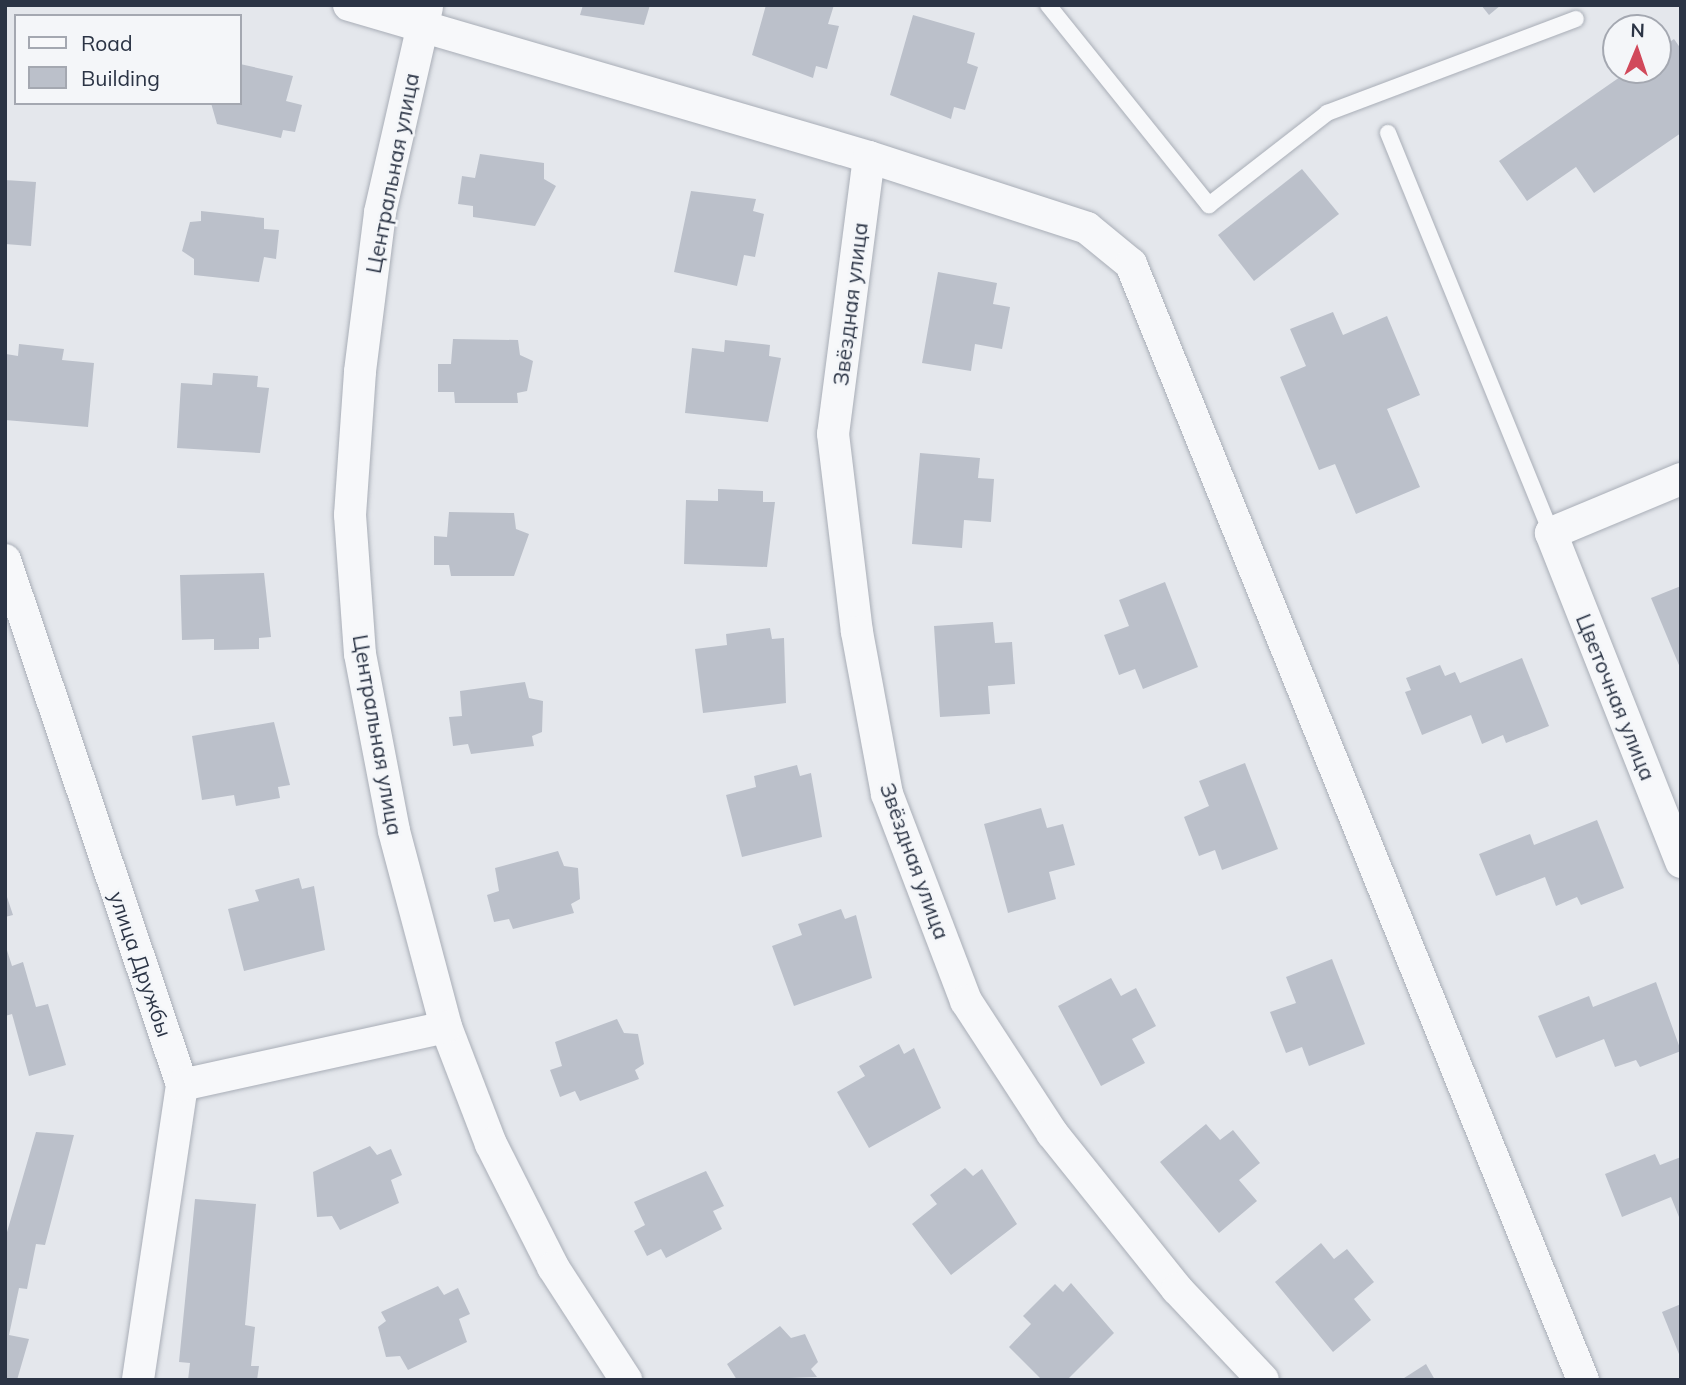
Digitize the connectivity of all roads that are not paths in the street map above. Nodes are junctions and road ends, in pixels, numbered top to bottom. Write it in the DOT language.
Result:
graph roads {
  1 [pos="349,5"];
  2 [pos="1048,5"];
  3 [pos="424,15"];
  4 [pos="1576,19"];
  5 [pos="1388,133"];
  6 [pos="869,157"];
  7 [pos="1681,479"];
  8 [pos="1551,533"];
  9 [pos="5,560"];
  10 [pos="1681,862"];
  11 [pos="446,1027"];
  12 [pos="182,1085"];
  13 [pos="138,1380"];
  14 [pos="625,1380"];
  15 [pos="1263,1380"];
  16 [pos="1583,1380"];
  1 -- 3 [label="street"];
  2 -- 4 [label="lane"];
  3 -- 6 [label="street"];
  3 -- 11 [label="street, Центральная улица"];
  5 -- 8 [label="lane"];
  6 -- 15 [label="street, Звёздная улица"];
  6 -- 16 [label="street"];
  7 -- 8 [label="street"];
  8 -- 10 [label="street, Цветочная улица"];
  9 -- 12 [label="street, улица Дружбы"];
  11 -- 12 [label="street"];
  11 -- 14 [label="street, Центральная улица"];
  12 -- 13 [label="street, улица Дружбы"];
}
